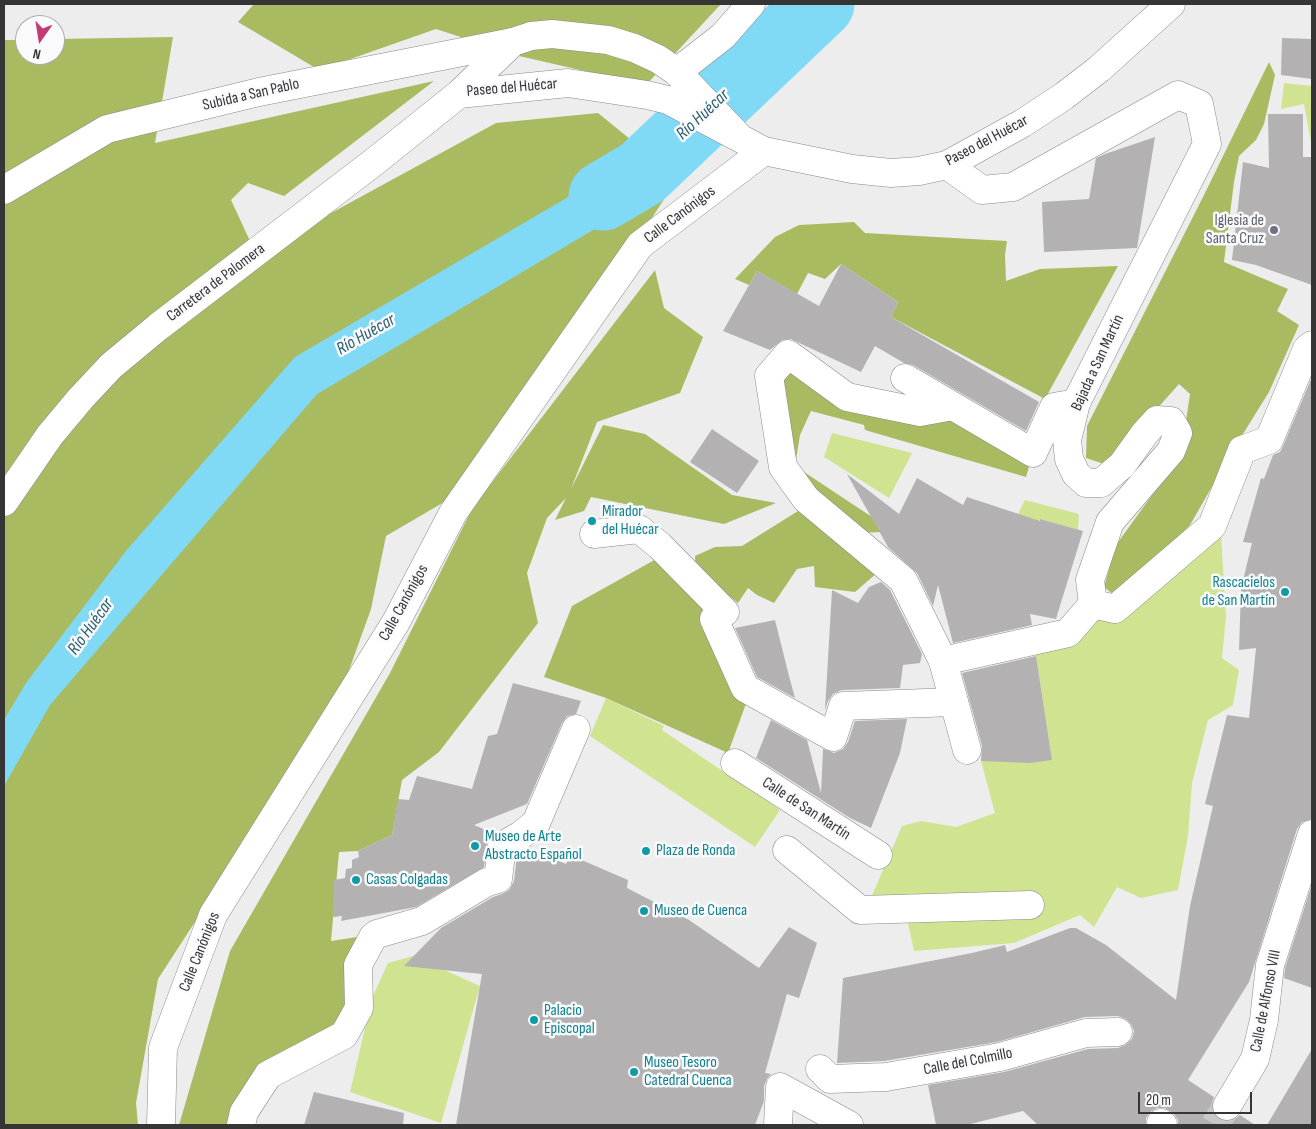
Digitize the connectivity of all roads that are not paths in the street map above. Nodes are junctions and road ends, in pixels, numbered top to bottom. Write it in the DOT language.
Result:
graph roads {
  1 [pos="751,4"];
  2 [pos="1171,4"];
  3 [pos="513,42"];
  4 [pos="680,75"];
  5 [pos="459,94"];
  6 [pos="739,137"];
  7 [pos="764,151"];
  8 [pos="947,165"];
  9 [pos="4,190"];
  10 [pos="1312,345"];
  11 [pos="904,378"];
  12 [pos="1076,403"];
  13 [pos="953,406"];
  14 [pos="4,502"];
  15 [pos="594,534"];
  16 [pos="1093,604"];
  17 [pos="943,661"];
  18 [pos="954,702"];
  19 [pos="576,729"];
  20 [pos="967,750"];
  21 [pos="735,763"];
  22 [pos="1312,834"];
  23 [pos="787,850"];
  24 [pos="878,855"];
  25 [pos="1030,905"];
  26 [pos="1118,1032"];
  27 [pos="820,1069"];
  28 [pos="1227,1106"];
  29 [pos="162,1125"];
  30 [pos="241,1125"];
  31 [pos="778,1125"];
  32 [pos="849,1125"];
  1 -- 4 [label="street"];
  2 -- 8 [label="street, Paseo del Huécar"];
  3 -- 4 [label="street, Paseo del Huécar"];
  3 -- 5 [label="street, Paseo del Huécar"];
  3 -- 9 [label="street, Subida a San Pablo"];
  4 -- 6 [label="street, Paseo del Huécar"];
  5 -- 6 [label="street, Paseo del Huécar"];
  5 -- 14 [label="street, Carretera de Palomera"];
  6 -- 7 [label="street, Paseo del Huécar"];
  7 -- 8 [label="street, Paseo del Huécar"];
  7 -- 29 [label="street, Calle Canónigos"];
  8 -- 12 [label="street, Bajada a San Martín"];
  10 -- 16 [label="street"];
  11 -- 13 [label="street"];
  12 -- 13 [label="street"];
  12 -- 16 [label="street, Bajada a San Martín"];
  13 -- 17 [label="street"];
  15 -- 18 [label="street"];
  16 -- 17 [label="street"];
  17 -- 18 [label="street"];
  18 -- 20 [label="street"];
  19 -- 30 [label="street"];
  21 -- 24 [label="street, Calle de San Martín"];
  22 -- 28 [label="street, Calle de Alfonso VIII"];
  23 -- 25 [label="street"];
  26 -- 27 [label="street, Calle del Colmillo"];
  31 -- 32 [label="street"];
}
